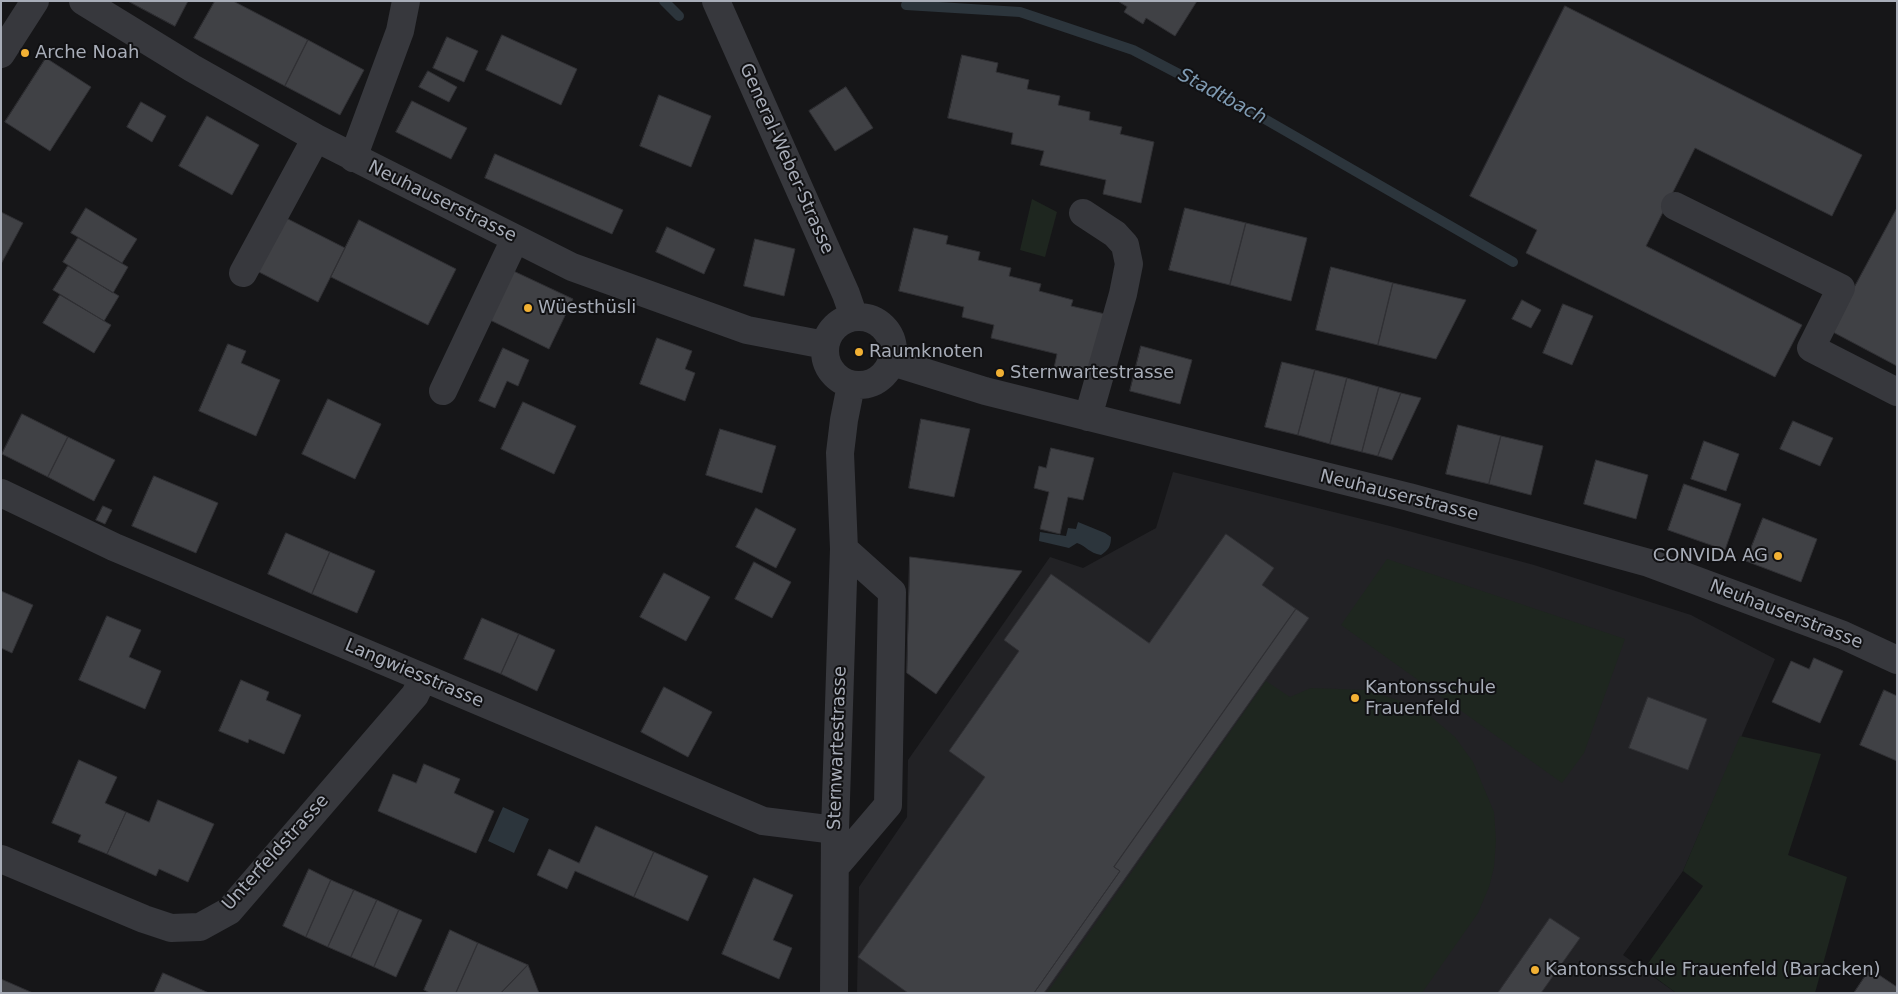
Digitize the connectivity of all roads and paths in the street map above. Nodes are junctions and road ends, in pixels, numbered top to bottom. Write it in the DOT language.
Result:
graph roads {
  1 [pos="35,1"];
  2 [pos="83,1"];
  3 [pos="406,1"];
  4 [pos="716,1"];
  5 [pos="1,54"];
  6 [pos="316,138"];
  7 [pos="353,158"];
  8 [pos="1675,206"];
  9 [pos="1083,213"];
  10 [pos="514,239"];
  11 [pos="243,273"];
  12 [pos="854,317"];
  13 [pos="825,345"];
  14 [pos="892,362"];
  15 [pos="851,385"];
  16 [pos="443,391"];
  17 [pos="1897,392"];
  18 [pos="1088,417"];
  19 [pos="1,493"];
  20 [pos="844,550"];
  21 [pos="1897,660"];
  22 [pos="423,678"];
  23 [pos="836,830"];
  24 [pos="1,859"];
  25 [pos="836,866"];
  26 [pos="834,993"];
  1 -- 5 [label="street"];
  2 -- 6 [label="street, Neuhauserstrasse"];
  3 -- 7 [label="street"];
  4 -- 12 [label="street, General-Weber-Strasse"];
  6 -- 7 [label="street, Neuhauserstrasse"];
  6 -- 11 [label="street"];
  7 -- 10 [label="street, Neuhauserstrasse"];
  8 -- 17 [label="street"];
  9 -- 18 [label="street"];
  10 -- 13 [label="street, Neuhauserstrasse"];
  10 -- 16 [label="street"];
  12 -- 13 [label="street"];
  12 -- 14 [label="street"];
  13 -- 15 [label="street"];
  14 -- 15 [label="street"];
  14 -- 18 [label="street, Neuhauserstrasse"];
  15 -- 20 [label="street, Sternwartestrasse"];
  18 -- 21 [label="street, Neuhauserstrasse"];
  19 -- 22 [label="street, Langwiesstrasse"];
  20 -- 23 [label="street, Sternwartestrasse"];
  20 -- 25 [label="street"];
  22 -- 23 [label="street, Langwiesstrasse"];
  22 -- 24 [label="street, Unterfeldstrasse"];
  23 -- 25 [label="street, Sternwartestrasse"];
  25 -- 26 [label="street, Sternwartestrasse"];
}
